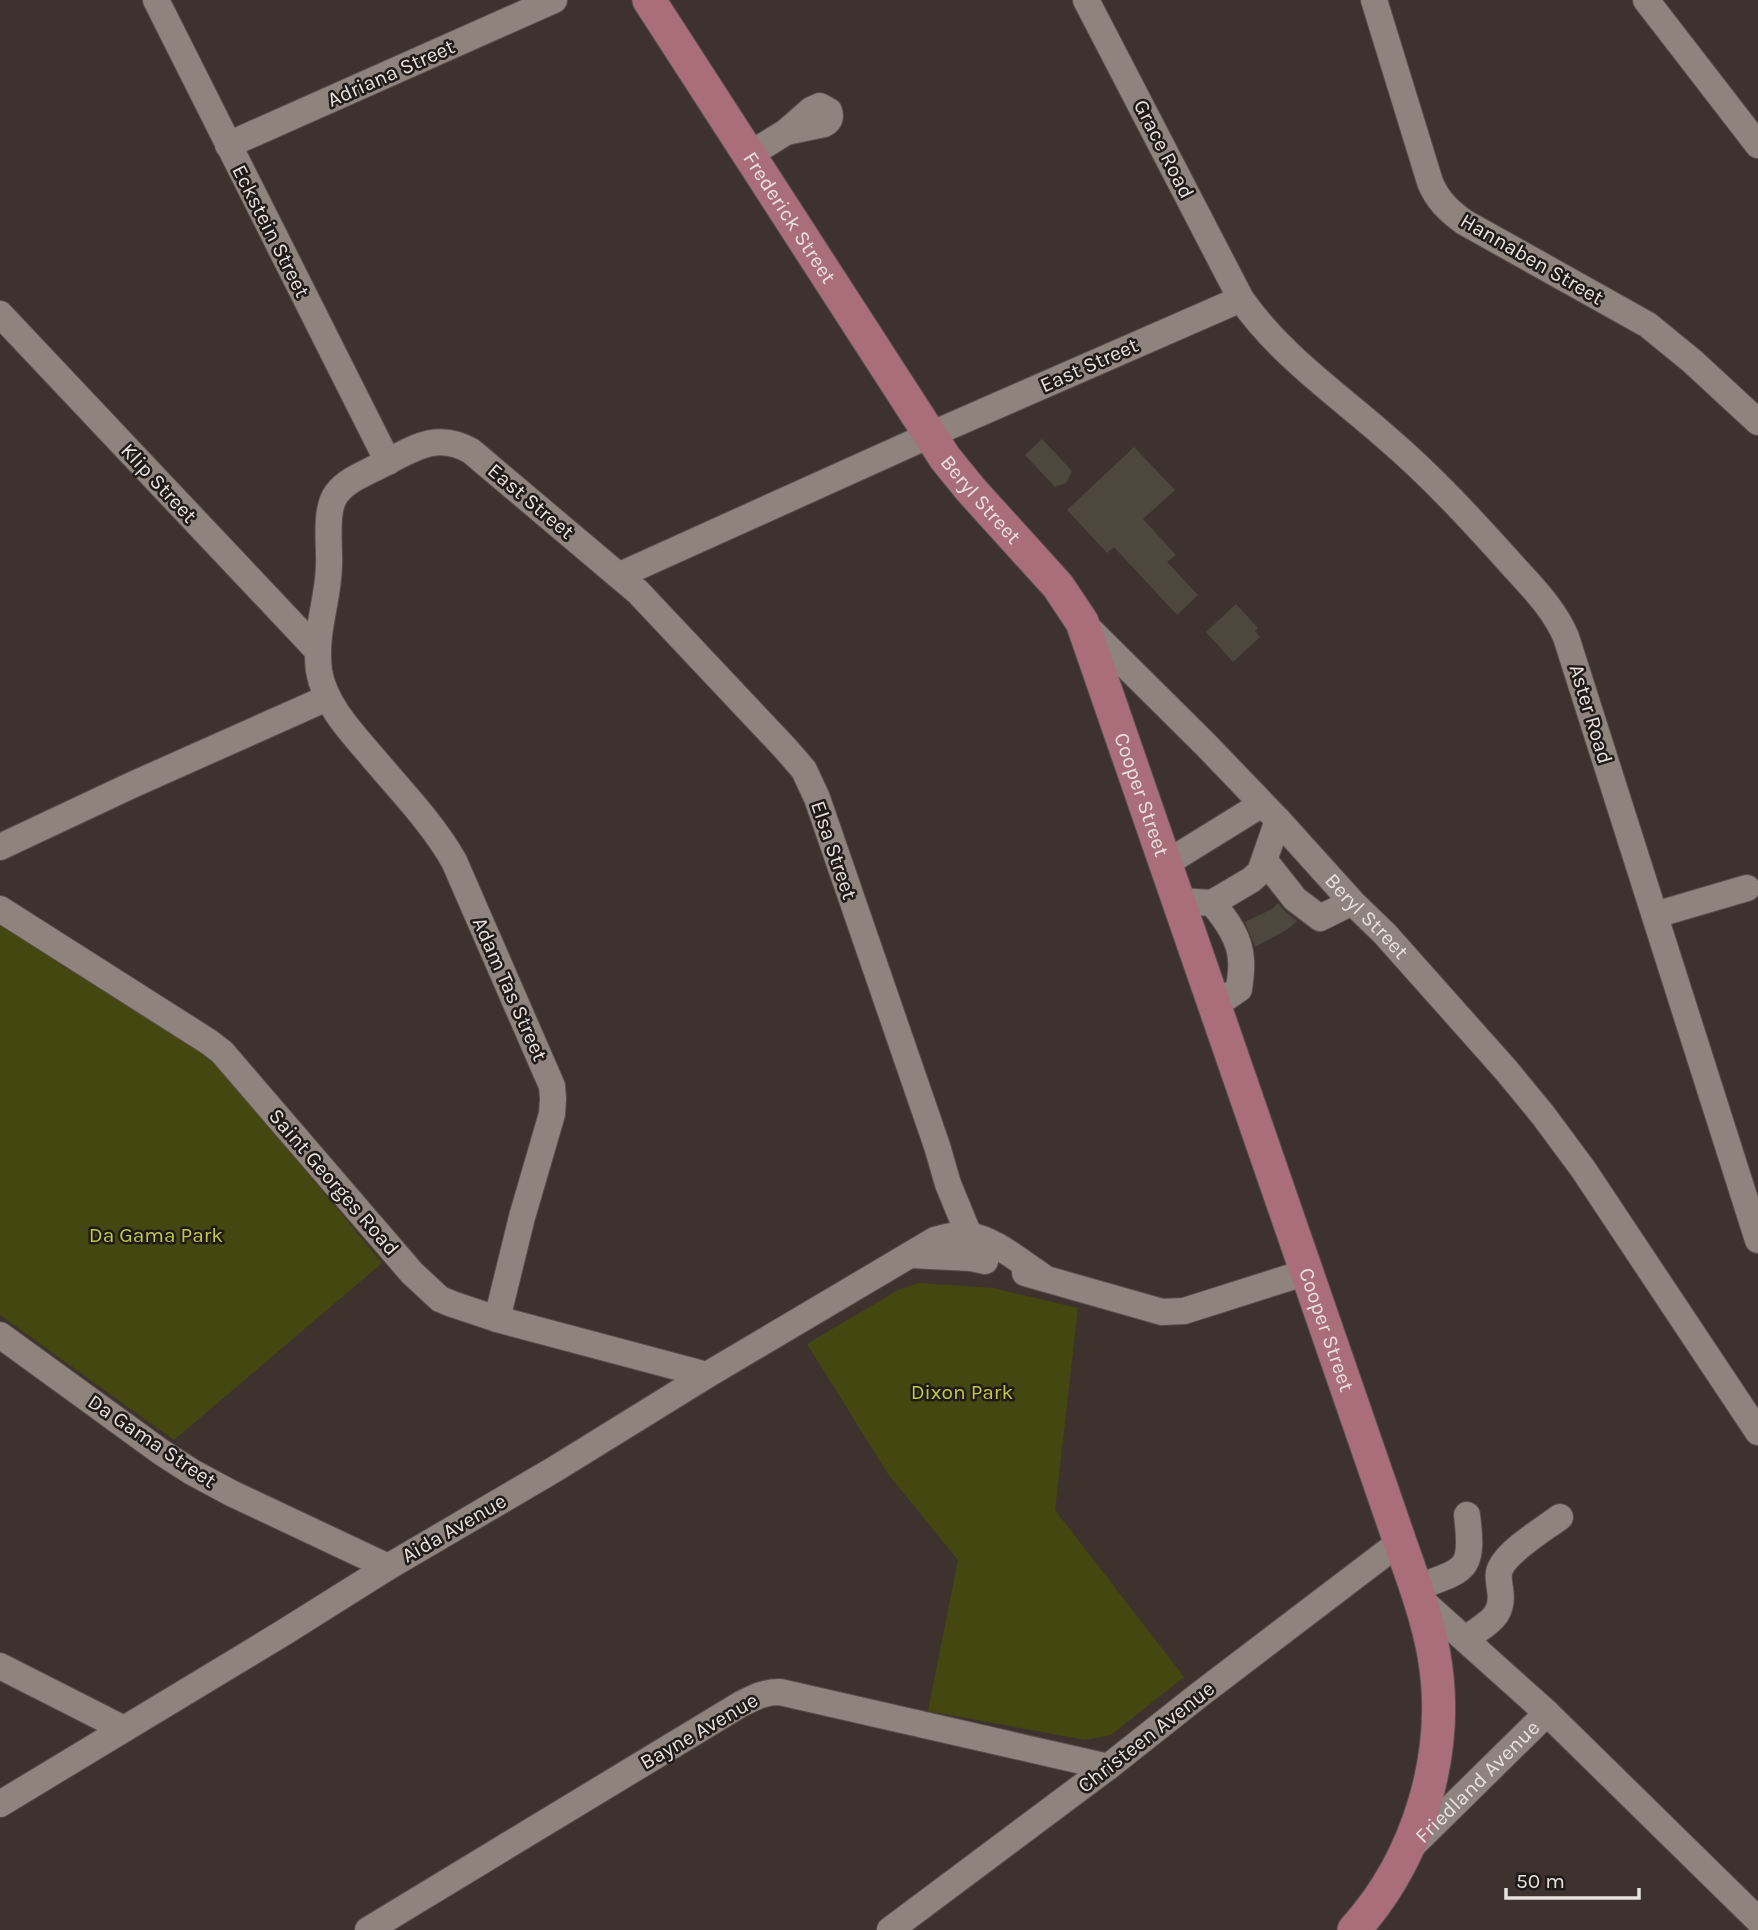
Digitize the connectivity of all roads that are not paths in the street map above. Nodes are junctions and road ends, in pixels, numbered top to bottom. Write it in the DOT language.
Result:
graph roads {
  1 [pos="156,0"];
  2 [pos="554,0"];
  3 [pos="649,0"];
  4 [pos="1086,0"];
  5 [pos="1374,0"];
  6 [pos="1646,0"];
  7 [pos="786,132"];
  8 [pos="228,145"];
  9 [pos="1758,145"];
  10 [pos="750,155"];
  11 [pos="1241,299"];
  12 [pos="0,314"];
  13 [pos="1758,422"];
  14 [pos="930,435"];
  15 [pos="388,462"];
  16 [pos="620,575"];
  17 [pos="1082,622"];
  18 [pos="318,652"];
  19 [pos="327,698"];
  20 [pos="1270,812"];
  21 [pos="0,847"];
  22 [pos="1265,861"];
  23 [pos="1165,863"];
  24 [pos="1747,888"];
  25 [pos="1177,901"];
  26 [pos="1352,902"];
  27 [pos="1212,903"];
  28 [pos="0,909"];
  29 [pos="1654,915"];
  30 [pos="1214,1006"];
  31 [pos="1758,1240"];
  32 [pos="960,1247"];
  33 [pos="1307,1272"];
  34 [pos="497,1319"];
  35 [pos="0,1335"];
  36 [pos="707,1375"];
  37 [pos="1758,1432"];
  38 [pos="1467,1515"];
  39 [pos="1560,1517"];
  40 [pos="1400,1542"];
  41 [pos="388,1567"];
  42 [pos="1418,1594"];
  43 [pos="1466,1639"];
  44 [pos="0,1666"];
  45 [pos="1547,1713"];
  46 [pos="124,1729"];
  47 [pos="1108,1767"];
  48 [pos="0,1804"];
  49 [pos="1407,1851"];
  50 [pos="1758,1920"];
  51 [pos="368,1930"];
  52 [pos="890,1930"];
  53 [pos="1354,1930"];
  1 -- 8 [label="street, Eckstein Street"];
  2 -- 8 [label="street, Adriana Street"];
  3 -- 10 [label="main road, Frederick Street"];
  4 -- 11 [label="street, Grace Road"];
  5 -- 13 [label="street, Hannaben Street"];
  6 -- 9 [label="street"];
  7 -- 10 [label="street"];
  8 -- 15 [label="street, Eckstein Street"];
  10 -- 14 [label="main road, Frederick Street"];
  11 -- 14 [label="street, East Street"];
  11 -- 29 [label="street, Aster Road"];
  12 -- 18 [label="street, Klip Street"];
  14 -- 16 [label="street, East Street"];
  14 -- 17 [label="main road, Beryl Street"];
  15 -- 16 [label="street, East Street"];
  15 -- 18 [label="street, East Street"];
  16 -- 32 [label="street, Elsa Street"];
  17 -- 20 [label="street, Beryl Street"];
  17 -- 23 [label="main road, Cooper Street"];
  18 -- 19 [label="street, East Street"];
  19 -- 21 [label="street"];
  19 -- 34 [label="street, Adam Tas Street"];
  20 -- 22 [label="street"];
  20 -- 23 [label="street"];
  20 -- 26 [label="street, Beryl Street"];
  22 -- 26 [label="street"];
  22 -- 27 [label="street"];
  23 -- 25 [label="main road, Cooper Street"];
  24 -- 29 [label="street"];
  25 -- 27 [label="street"];
  25 -- 30 [label="main road, Cooper Street"];
  26 -- 37 [label="street, Beryl Street"];
  27 -- 30 [label="street"];
  28 -- 34 [label="street, Saint Georges Road"];
  29 -- 31 [label="street, Aster Road"];
  30 -- 33 [label="main road, Cooper Street"];
  32 -- 33 [label="street, Aida Avenue"];
  32 -- 36 [label="street, Aida Avenue"];
  33 -- 40 [label="main road, Cooper Street"];
  34 -- 36 [label="street, Saint Georges Road"];
  35 -- 41 [label="street, Da Gama Street"];
  36 -- 41 [label="street, Aida Avenue"];
  38 -- 42 [label="street"];
  39 -- 43 [label="street"];
  40 -- 42 [label="main road, Cooper Street"];
  40 -- 47 [label="street, Christeen Avenue"];
  41 -- 46 [label="street, Aida Avenue"];
  42 -- 43 [label="street, Cooper Street"];
  42 -- 49 [label="main road, Friedland Avenue"];
  43 -- 45 [label="street, Cooper Street"];
  44 -- 46 [label="street"];
  45 -- 49 [label="street, Friedland Avenue"];
  45 -- 50 [label="street, Cooper Street"];
  46 -- 48 [label="street, Aida Avenue"];
  47 -- 51 [label="street, Bayne Avenue"];
  47 -- 52 [label="street, Christeen Avenue"];
  49 -- 53 [label="main road, Friedland Avenue"];
}
